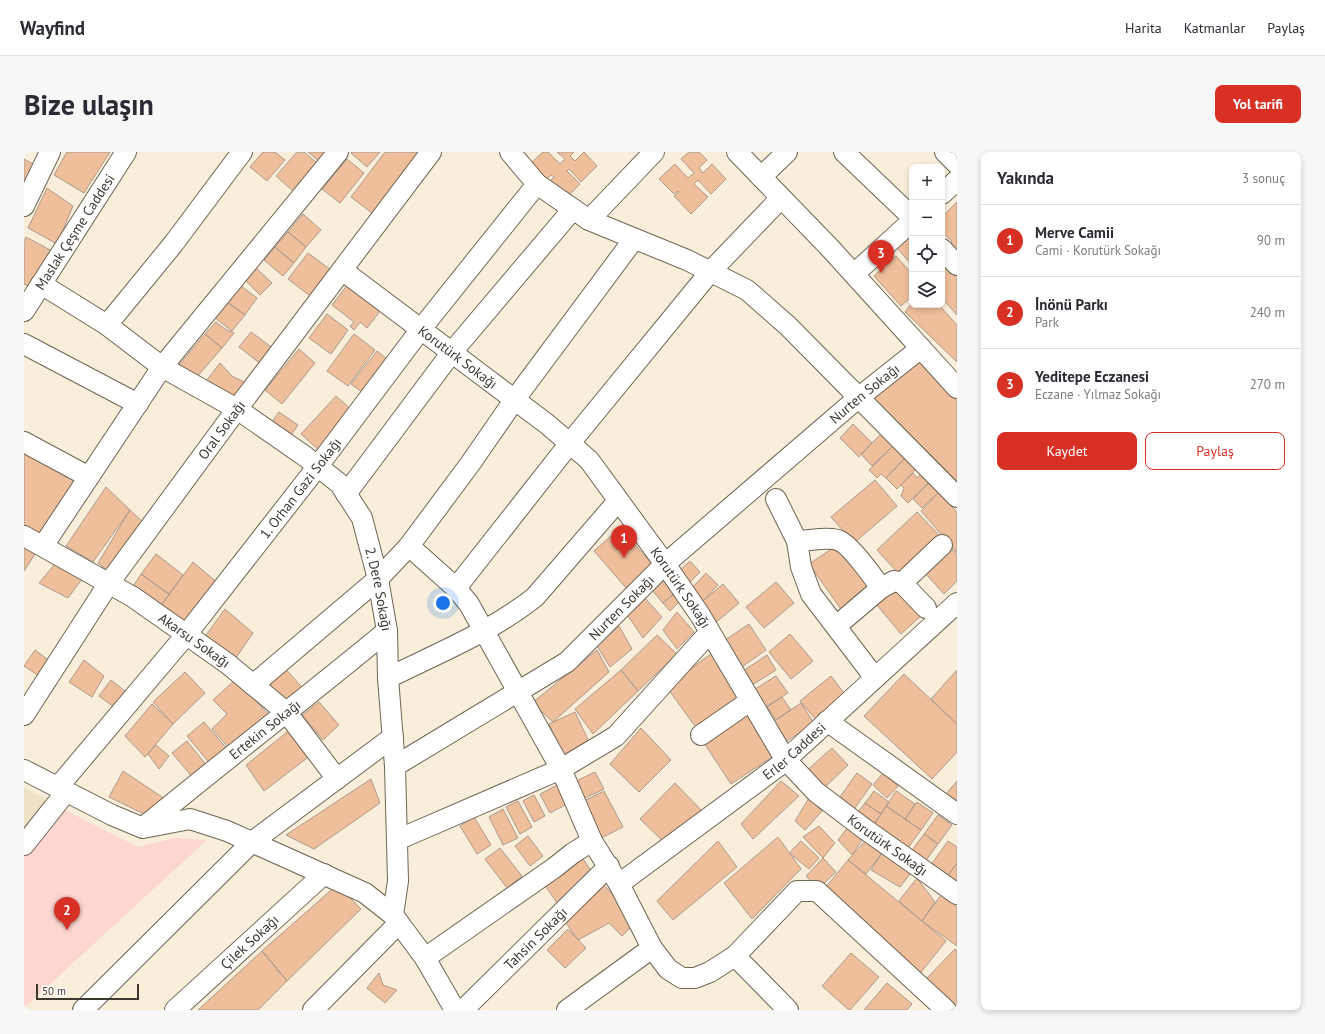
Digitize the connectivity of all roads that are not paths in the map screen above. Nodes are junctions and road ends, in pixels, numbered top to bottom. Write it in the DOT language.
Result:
graph roads {
  1 [pos="50,152"];
  2 [pos="126,152"];
  3 [pos="242,152"];
  4 [pos="338,152"];
  5 [pos="431,152"];
  6 [pos="510,152"];
  7 [pos="654,152"];
  8 [pos="737,152"];
  9 [pos="787,152"];
  10 [pos="844,152"];
  11 [pos="945,152"];
  12 [pos="957,164"];
  13 [pos="761,177"];
  14 [pos="957,180"];
  15 [pos="536,184"];
  16 [pos="945,191"];
  17 [pos="781,198"];
  18 [pos="24,206"];
  19 [pos="581,214"];
  20 [pos="909,214"];
  21 [pos="909,224"];
  22 [pos="634,239"];
  23 [pos="945,252"];
  24 [pos="957,265"];
  25 [pos="342,270"];
  26 [pos="710,272"];
  27 [pos="854,274"];
  28 [pos="41,284"];
  29 [pos="24,311"];
  30 [pos="106,325"];
  31 [pos="421,329"];
  32 [pos="24,344"];
  33 [pos="921,348"];
  34 [pos="452,352"];
  35 [pos="162,367"];
  36 [pos="957,388"];
  37 [pos="858,398"];
  38 [pos="515,399"];
  39 [pos="138,404"];
  40 [pos="237,409"];
  41 [pos="24,442"];
  42 [pos="570,443"];
  43 [pos="318,466"];
  44 [pos="89,477"];
  45 [pos="346,494"];
  46 [pos="957,498"];
  47 [pos="776,499"];
  48 [pos="618,501"];
  49 [pos="24,536"];
  50 [pos="797,541"];
  51 [pos="942,545"];
  52 [pos="43,546"];
  53 [pos="409,546"];
  54 [pos="665,564"];
  55 [pos="378,579"];
  56 [pos="109,583"];
  57 [pos="902,583"];
  58 [pos="456,588"];
  59 [pos="881,588"];
  60 [pos="957,603"];
  61 [pos="926,608"];
  62 [pos="842,622"];
  63 [pos="387,631"];
  64 [pos="484,631"];
  65 [pos="709,633"];
  66 [pos="186,635"];
  67 [pos="388,678"];
  68 [pos="874,678"];
  69 [pos="253,685"];
  70 [pos="518,692"];
  71 [pos="750,700"];
  72 [pos="287,713"];
  73 [pos="24,715"];
  74 [pos="827,721"];
  75 [pos="701,735"];
  76 [pos="393,737"];
  77 [pos="784,759"];
  78 [pos="396,766"];
  79 [pos="561,769"];
  80 [pos="24,770"];
  81 [pos="337,779"];
  82 [pos="62,789"];
  83 [pos="957,814"];
  84 [pos="143,828"];
  85 [pos="398,840"];
  86 [pos="592,841"];
  87 [pos="252,842"];
  88 [pos="24,845"];
  89 [pos="609,866"];
  90 [pos="324,874"];
  91 [pos="619,884"];
  92 [pos="957,894"];
  93 [pos="396,919"];
  94 [pos="652,948"];
  95 [pos="735,956"];
  96 [pos="425,958"];
  97 [pos="83,1010"];
  98 [pos="175,1010"];
  99 [pos="313,1010"];
  100 [pos="455,1010"];
  101 [pos="463,1010"];
  102 [pos="567,1010"];
  103 [pos="788,1010"];
  104 [pos="946,1010"];
  1 -- 18 [label="street"];
  2 -- 28 [label="street, Maslak Çeşme Caddesi"];
  3 -- 30 [label="street"];
  4 -- 35 [label="street"];
  5 -- 25 [label="street, Oral Sokağı"];
  6 -- 15 [label="street"];
  7 -- 19 [label="street"];
  8 -- 13 [label="street"];
  9 -- 13 [label="street"];
  10 -- 20 [label="street"];
  11 -- 12 [label="street"];
  13 -- 17 [label="street"];
  14 -- 16 [label="street"];
  15 -- 19 [label="street"];
  15 -- 31 [label="street, 1. Orhan Gazi Sokağı"];
  17 -- 26 [label="street"];
  17 -- 27 [label="street"];
  19 -- 22 [label="street"];
  19 -- 34 [label="street"];
  21 -- 27 [label="street"];
  22 -- 26 [label="street"];
  22 -- 38 [label="street"];
  23 -- 24 [label="street"];
  25 -- 31 [label="street, Korutürk Sokağı"];
  25 -- 40 [label="street, Oral Sokağı"];
  26 -- 37 [label="street"];
  26 -- 42 [label="street"];
  27 -- 33 [label="street"];
  28 -- 29 [label="street, Maslak Çeşme Caddesi"];
  28 -- 30 [label="street, 2. Dere Sokağı"];
  30 -- 35 [label="street, 2. Dere Sokağı"];
  31 -- 34 [label="street, Korutürk Sokağı"];
  31 -- 43 [label="street, 1. Orhan Gazi Sokağı"];
  32 -- 39 [label="street"];
  33 -- 36 [label="street"];
  33 -- 37 [label="street, Nurten Sokağı"];
  34 -- 38 [label="street, Korutürk Sokağı"];
  34 -- 45 [label="street"];
  35 -- 39 [label="street"];
  35 -- 40 [label="street, 2. Dere Sokağı"];
  37 -- 46 [label="street"];
  37 -- 54 [label="street, Nurten Sokağı"];
  38 -- 42 [label="street, Korutürk Sokağı"];
  38 -- 53 [label="street"];
  39 -- 44 [label="street"];
  40 -- 43 [label="street, 2. Dere Sokağı"];
  40 -- 56 [label="street, Oral Sokağı"];
  41 -- 44 [label="street"];
  42 -- 48 [label="street, Korutürk Sokağı"];
  42 -- 58 [label="street"];
  43 -- 45 [label="street, 2. Dere Sokağı"];
  43 -- 66 [label="street, 1. Orhan Gazi Sokağı"];
  44 -- 52 [label="street"];
  45 -- 55 [label="street, 2. Dere Sokağı"];
  47 -- 50 [label="street"];
  48 -- 54 [label="street, Korutürk Sokağı"];
  48 -- 64 [label="street"];
  49 -- 52 [label="street, Akarsu Sokağı"];
  50 -- 59 [label="street"];
  50 -- 68 [label="street"];
  51 -- 57 [label="street"];
  52 -- 56 [label="street, Akarsu Sokağı"];
  53 -- 55 [label="street"];
  53 -- 58 [label="street"];
  54 -- 65 [label="street, Korutürk Sokağı"];
  54 -- 70 [label="street, Nurten Sokağı"];
  55 -- 63 [label="street, 2. Dere Sokağı"];
  55 -- 69 [label="street"];
  56 -- 66 [label="street, Akarsu Sokağı"];
  56 -- 73 [label="street, Oral Sokağı"];
  57 -- 59 [label="street"];
  57 -- 61 [label="street"];
  58 -- 64 [label="street"];
  59 -- 62 [label="street"];
  60 -- 68 [label="street, Erler Caddesi"];
  63 -- 67 [label="street, 2. Dere Sokağı"];
  63 -- 72 [label="street, Ertekin Sokağı"];
  64 -- 67 [label="street"];
  64 -- 70 [label="street"];
  65 -- 71 [label="street, Korutürk Sokağı"];
  65 -- 79 [label="street"];
  66 -- 69 [label="street, Akarsu Sokağı"];
  66 -- 82 [label="street, 1. Orhan Gazi Sokağı"];
  67 -- 76 [label="street, 2. Dere Sokağı"];
  68 -- 74 [label="street, Erler Caddesi"];
  69 -- 72 [label="street, Akarsu Sokağı"];
  70 -- 78 [label="street, Nurten Sokağı"];
  70 -- 79 [label="street"];
  71 -- 75 [label="street"];
  71 -- 77 [label="street, Korutürk Sokağı"];
  72 -- 81 [label="street, Akarsu Sokağı"];
  72 -- 84 [label="street, Ertekin Sokağı"];
  74 -- 77 [label="street, Erler Caddesi"];
  74 -- 83 [label="street"];
  76 -- 78 [label="street, 2. Dere Sokağı"];
  76 -- 81 [label="street"];
  77 -- 91 [label="street, Erler Caddesi"];
  77 -- 92 [label="street, Korutürk Sokağı"];
  78 -- 85 [label="street, 2. Dere Sokağı"];
  79 -- 85 [label="street"];
  79 -- 86 [label="street"];
  80 -- 82 [label="street"];
  81 -- 87 [label="street"];
  82 -- 84 [label="street"];
  82 -- 88 [label="street, 1. Orhan Gazi Sokağı"];
  84 -- 87 [label="street"];
  85 -- 93 [label="street, 2. Dere Sokağı"];
  86 -- 89 [label="street"];
  86 -- 96 [label="street"];
  87 -- 90 [label="street"];
  87 -- 97 [label="street"];
  89 -- 91 [label="street"];
  89 -- 101 [label="street, Tahsin Sokağı"];
  90 -- 93 [label="street"];
  90 -- 98 [label="street, Çilek Sokağı"];
  91 -- 94 [label="street"];
  93 -- 96 [label="street"];
  93 -- 99 [label="street"];
  94 -- 95 [label="street"];
  94 -- 102 [label="street"];
  95 -- 103 [label="street"];
  95 -- 104 [label="street"];
  96 -- 100 [label="street"];
}
